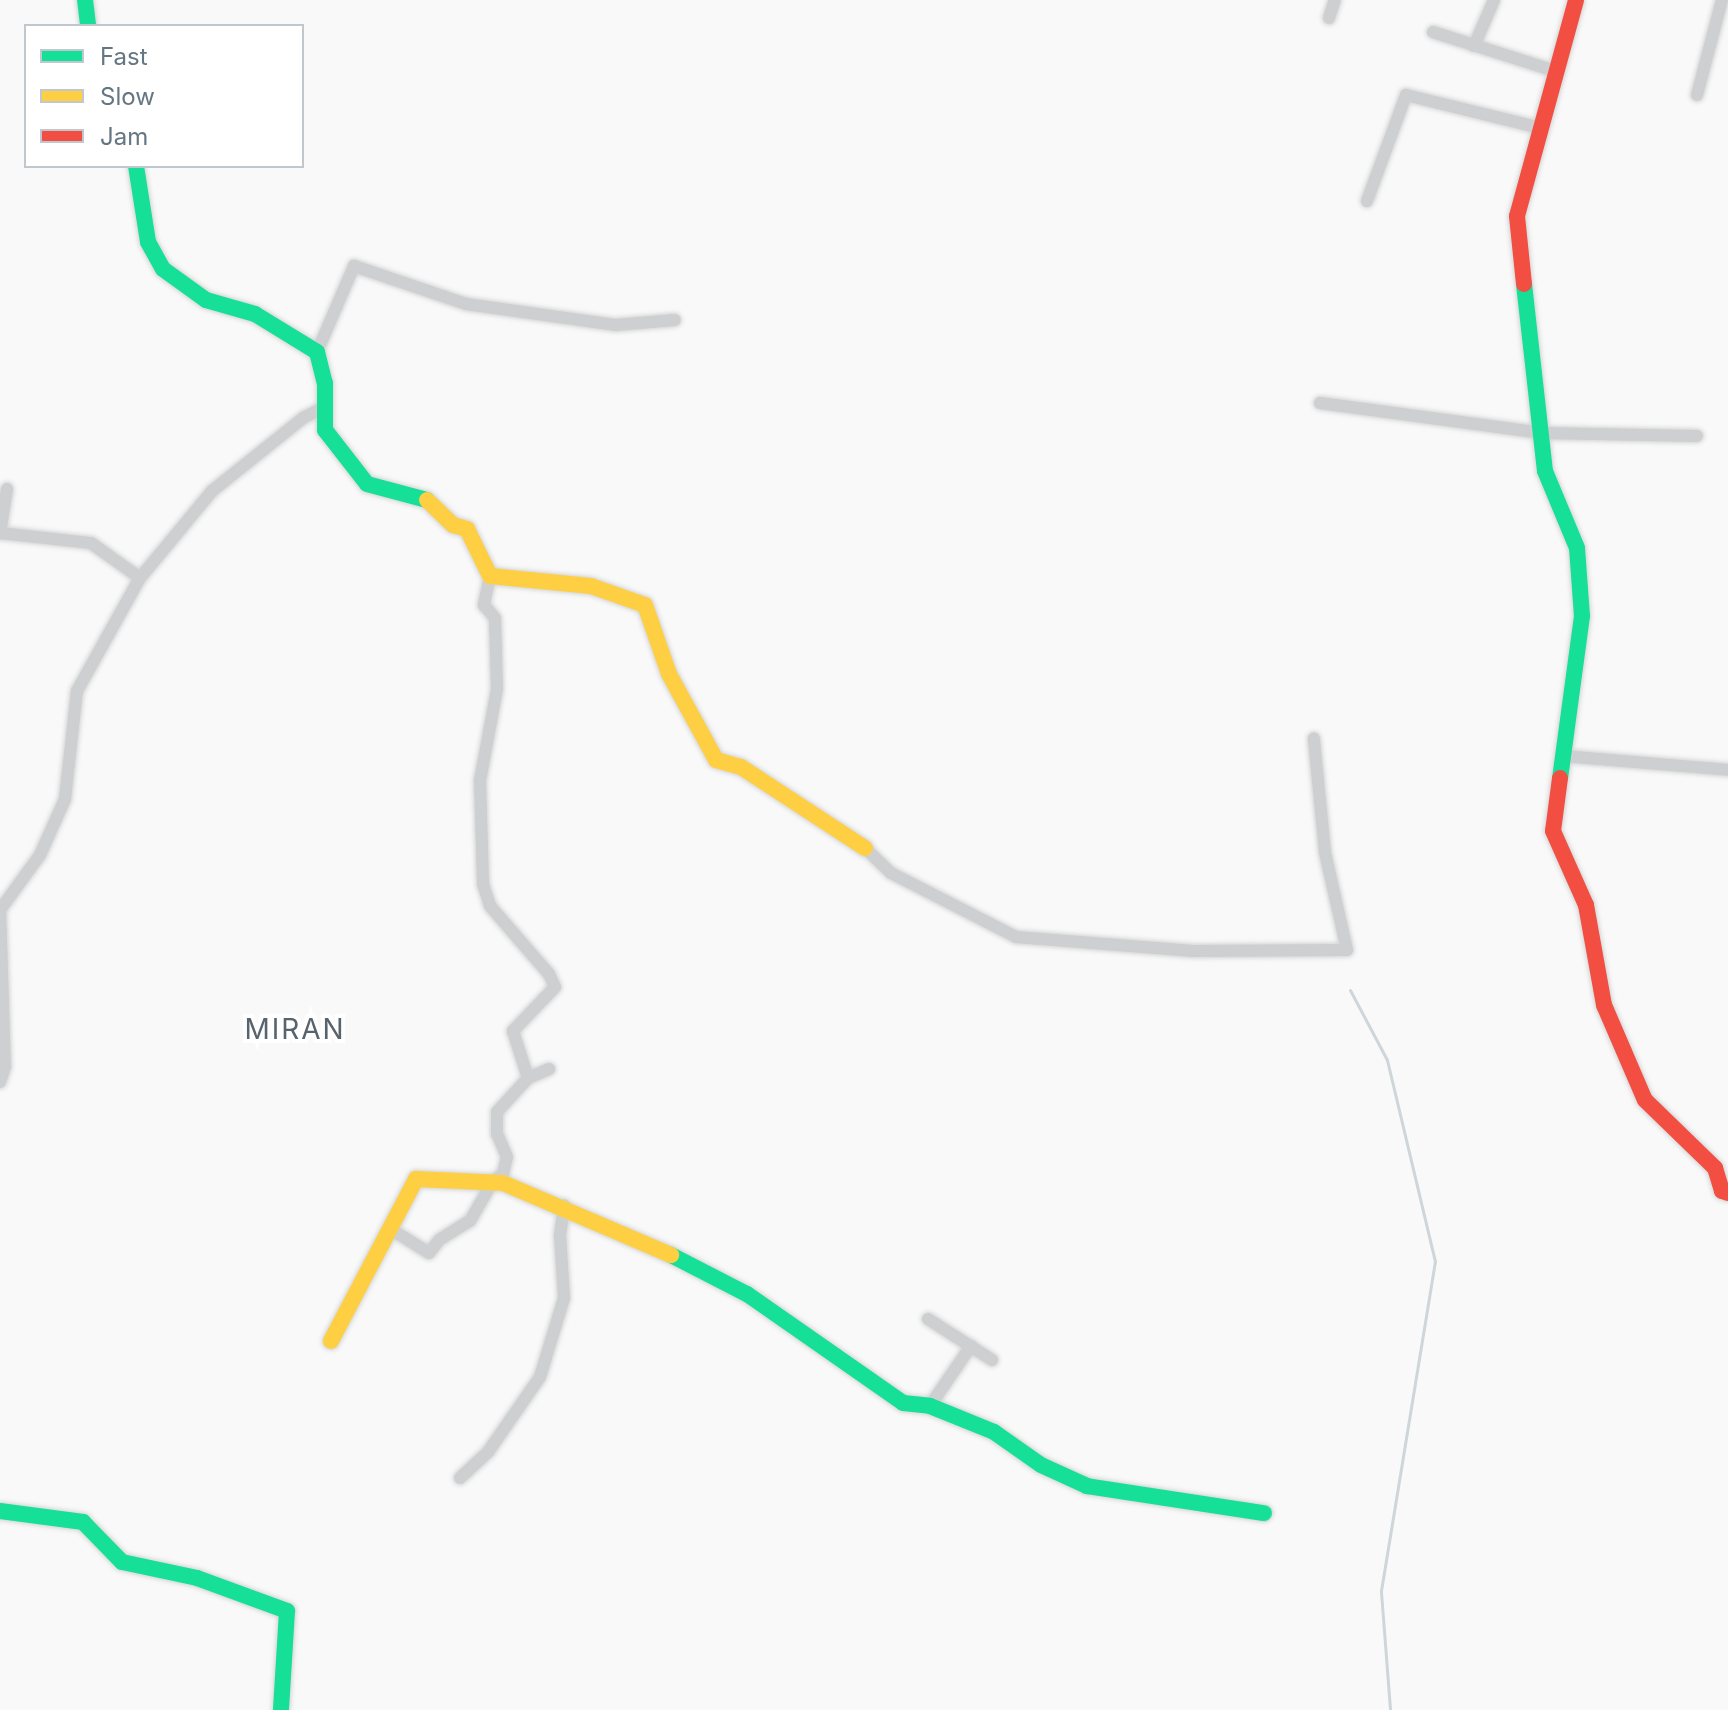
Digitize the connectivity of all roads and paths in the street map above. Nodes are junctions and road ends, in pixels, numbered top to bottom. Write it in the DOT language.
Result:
graph roads {
  1 [pos="85,0"];
  2 [pos="1335,0"];
  3 [pos="1494,0"];
  4 [pos="1576,0"];
  5 [pos="1722,0"];
  6 [pos="1329,18"];
  7 [pos="88,24"];
  8 [pos="1433,32"];
  9 [pos="1474,46"];
  10 [pos="1555,71"];
  11 [pos="1697,95"];
  12 [pos="1540,128"];
  13 [pos="136,168"];
  14 [pos="1367,201"];
  15 [pos="675,320"];
  16 [pos="317,352"];
  17 [pos="1320,403"];
  18 [pos="325,407"];
  19 [pos="1542,433"];
  20 [pos="1697,436"];
  21 [pos="7,489"];
  22 [pos="490,576"];
  23 [pos="140,578"];
  24 [pos="1314,739"];
  25 [pos="1563,756"];
  26 [pos="1728,770"];
  27 [pos="865,848"];
  28 [pos="549,1069"];
  29 [pos="528,1078"];
  30 [pos="0,1082"];
  31 [pos="493,1181"];
  32 [pos="1728,1193"];
  33 [pos="564,1205"];
  34 [pos="389,1228"];
  35 [pos="928,1319"];
  36 [pos="331,1341"];
  37 [pos="971,1346"];
  38 [pos="992,1360"];
  39 [pos="930,1406"];
  40 [pos="460,1478"];
  41 [pos="0,1511"];
  42 [pos="1264,1513"];
  43 [pos="281,1710"];
  1 -- 7 [label="street"];
  2 -- 6 [label="street"];
  3 -- 9 [label="street"];
  4 -- 10 [label="street"];
  5 -- 11 [label="street"];
  8 -- 9 [label="street"];
  9 -- 10 [label="street"];
  10 -- 12 [label="street"];
  12 -- 14 [label="street"];
  12 -- 19 [label="street"];
  13 -- 16 [label="street"];
  15 -- 16 [label="street"];
  16 -- 18 [label="street"];
  17 -- 19 [label="street"];
  18 -- 22 [label="street"];
  18 -- 23 [label="street"];
  19 -- 20 [label="street"];
  19 -- 25 [label="street"];
  21 -- 23 [label="street"];
  22 -- 27 [label="street"];
  22 -- 29 [label="street"];
  23 -- 30 [label="street"];
  24 -- 27 [label="street"];
  25 -- 26 [label="street"];
  25 -- 32 [label="street"];
  28 -- 29 [label="street"];
  29 -- 31 [label="street"];
  31 -- 33 [label="street"];
  31 -- 34 [label="street"];
  31 -- 34 [label="street"];
  33 -- 39 [label="street"];
  33 -- 40 [label="street"];
  34 -- 36 [label="street"];
  35 -- 37 [label="street"];
  37 -- 38 [label="street"];
  37 -- 39 [label="street"];
  39 -- 42 [label="street"];
  41 -- 43 [label="street"];
}
